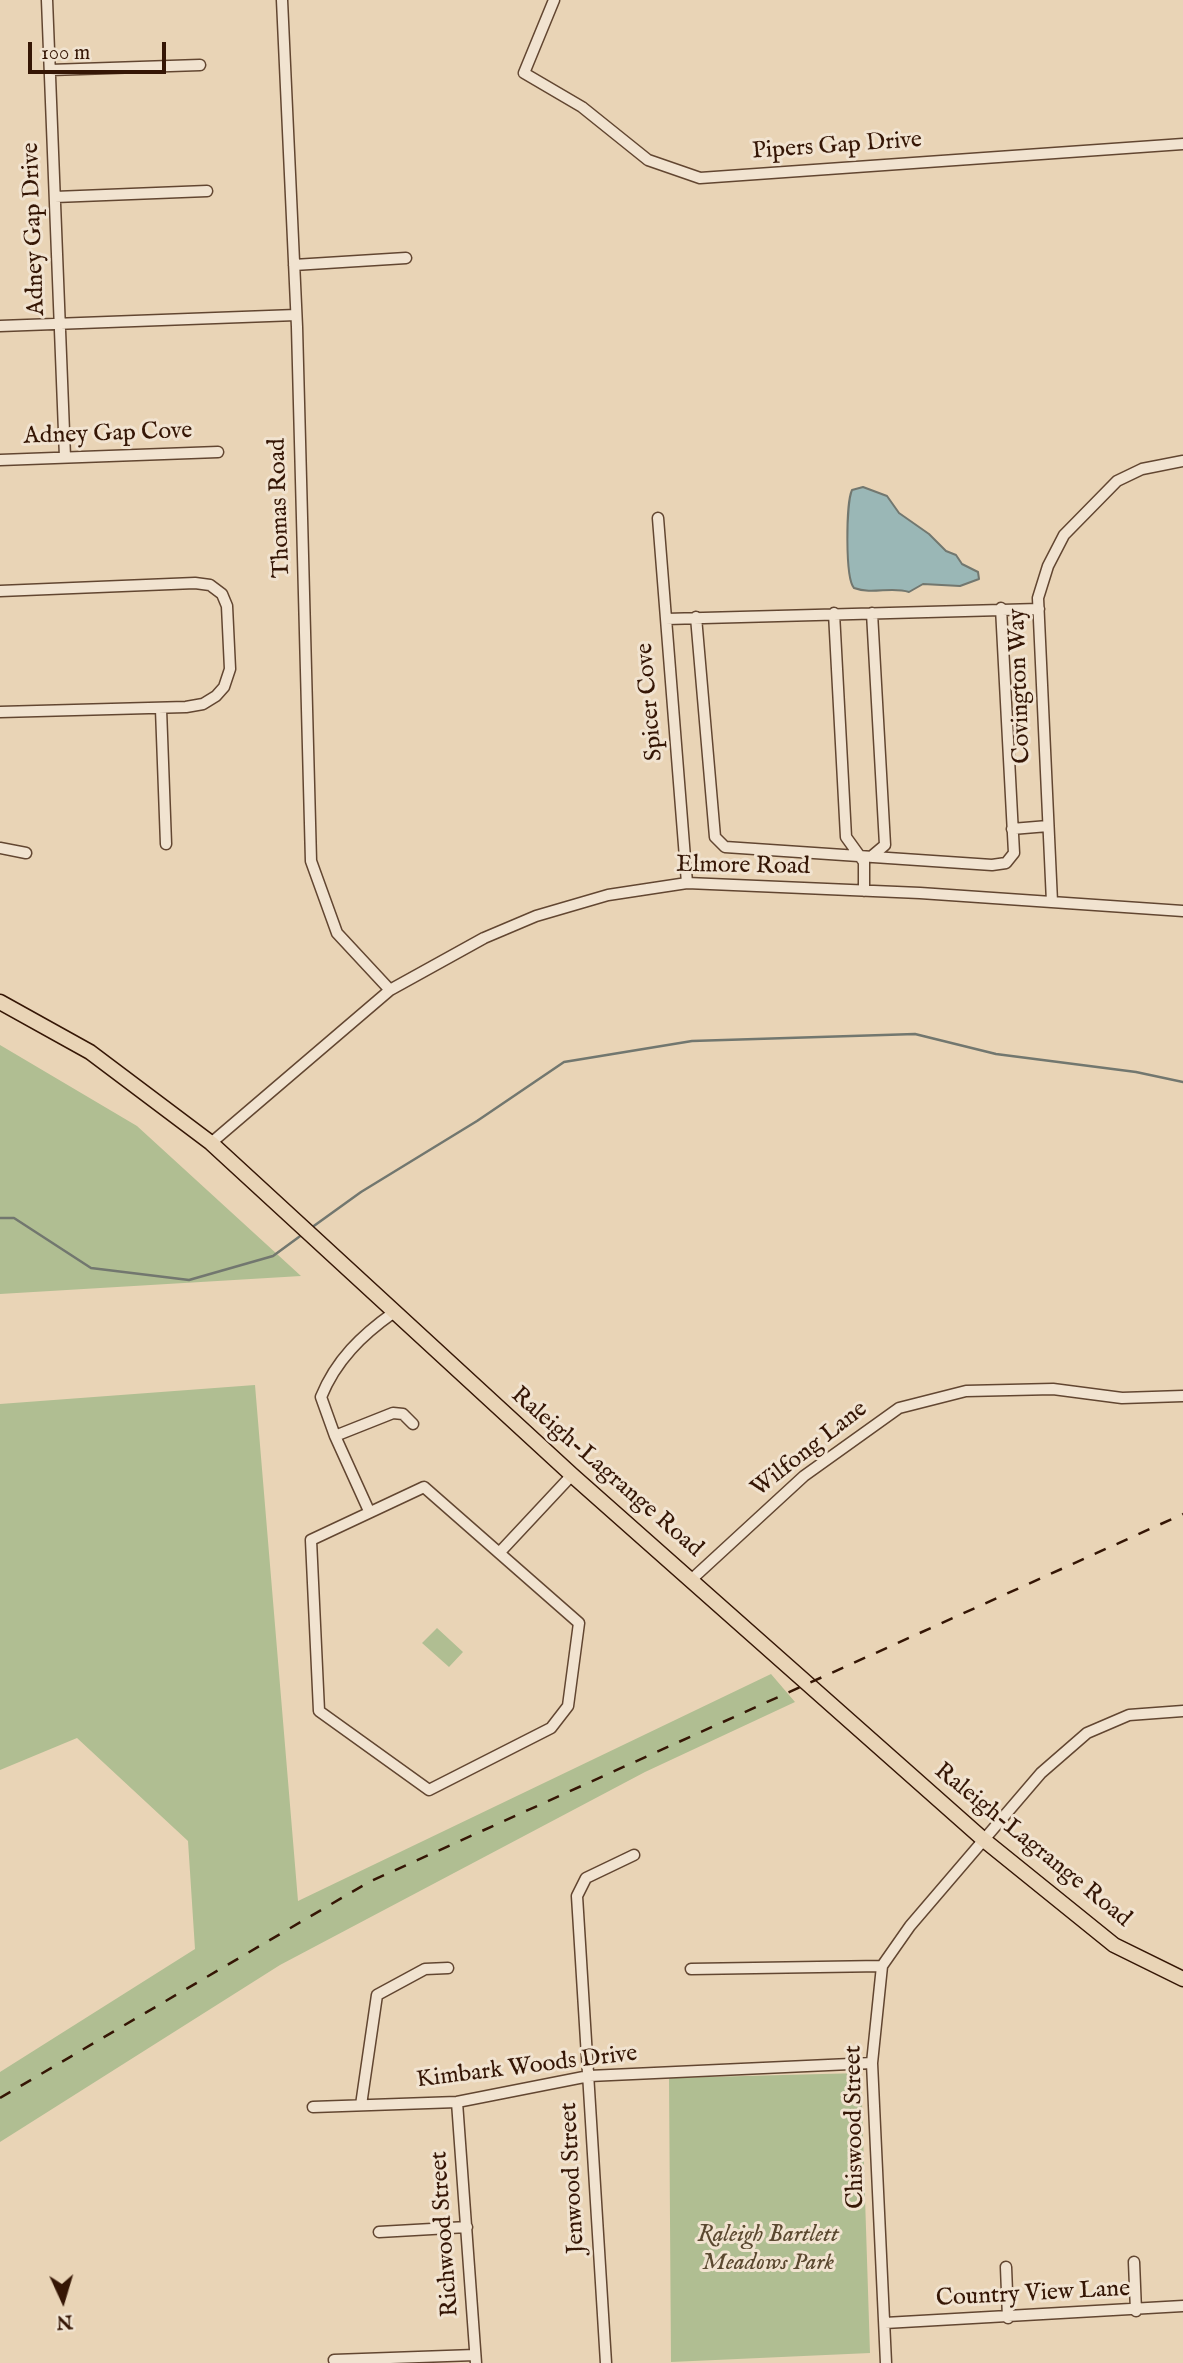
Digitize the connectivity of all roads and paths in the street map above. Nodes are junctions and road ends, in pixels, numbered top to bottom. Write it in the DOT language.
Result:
graph roads {
  1 [pos="47,0"];
  2 [pos="282,0"];
  3 [pos="554,0"];
  4 [pos="200,65"];
  5 [pos="50,70"];
  6 [pos="1183,144"];
  7 [pos="207,191"];
  8 [pos="55,197"];
  9 [pos="406,258"];
  10 [pos="294,265"];
  11 [pos="296,315"];
  12 [pos="60,324"];
  13 [pos="0,326"];
  14 [pos="218,452"];
  15 [pos="65,457"];
  16 [pos="0,460"];
  17 [pos="1183,461"];
  18 [pos="658,518"];
  19 [pos="0,591"];
  20 [pos="1002,608"];
  21 [pos="1039,609"];
  22 [pos="834,613"];
  23 [pos="872,613"];
  24 [pos="696,617"];
  25 [pos="666,619"];
  26 [pos="161,709"];
  27 [pos="0,712"];
  28 [pos="1048,826"];
  29 [pos="1013,829"];
  30 [pos="166,844"];
  31 [pos="0,848"];
  32 [pos="26,853"];
  33 [pos="865,857"];
  34 [pos="687,883"];
  35 [pos="864,891"];
  36 [pos="1052,902"];
  37 [pos="1183,911"];
  38 [pos="390,990"];
  39 [pos="0,1002"];
  40 [pos="211,1143"];
  41 [pos="393,1313"];
  42 [pos="1183,1396"];
  43 [pos="413,1424"];
  44 [pos="335,1436"];
  45 [pos="572,1475"];
  46 [pos="369,1511"];
  47 [pos="500,1552"];
  48 [pos="692,1579"];
  49 [pos="1183,1711"];
  50 [pos="984,1840"];
  51 [pos="634,1855"];
  52 [pos="882,1966"];
  53 [pos="448,1968"];
  54 [pos="691,1969"];
  55 [pos="1183,1979"];
  56 [pos="872,2063"];
  57 [pos="589,2076"];
  58 [pos="457,2102"];
  59 [pos="361,2105"];
  60 [pos="313,2106"];
  61 [pos="467,2227"];
  62 [pos="379,2232"];
  63 [pos="1134,2262"];
  64 [pos="1006,2267"];
  65 [pos="1183,2306"];
  66 [pos="1136,2311"];
  67 [pos="1008,2318"];
  68 [pos="885,2323"];
  69 [pos="475,2359"];
  70 [pos="334,2360"];
  71 [pos="606,2363"];
  72 [pos="886,2363"];
  1 -- 5 [label="street, Adney Gap Drive"];
  2 -- 10 [label="street, Thomas Road"];
  3 -- 6 [label="street, Pipers Gap Drive"];
  4 -- 5 [label="street"];
  5 -- 8 [label="street, Adney Gap Drive"];
  7 -- 8 [label="street"];
  8 -- 12 [label="street, Adney Gap Drive"];
  9 -- 10 [label="street"];
  10 -- 11 [label="street, Thomas Road"];
  11 -- 12 [label="street"];
  11 -- 38 [label="street, Thomas Road"];
  12 -- 13 [label="street"];
  12 -- 15 [label="street, Adney Gap Drive"];
  14 -- 15 [label="street, Adney Gap Cove"];
  15 -- 16 [label="street, Adney Gap Cove"];
  17 -- 21 [label="street, Covington Way"];
  18 -- 25 [label="street, Spicer Cove"];
  19 -- 26 [label="street"];
  20 -- 21 [label="street"];
  20 -- 23 [label="street"];
  20 -- 29 [label="street"];
  21 -- 28 [label="street, Covington Way"];
  22 -- 23 [label="street"];
  22 -- 24 [label="street"];
  22 -- 33 [label="street"];
  23 -- 33 [label="street"];
  24 -- 25 [label="street"];
  24 -- 33 [label="street"];
  25 -- 34 [label="street, Spicer Cove"];
  26 -- 27 [label="street"];
  26 -- 30 [label="street"];
  28 -- 29 [label="street"];
  28 -- 36 [label="street, Covington Way"];
  29 -- 33 [label="street"];
  31 -- 32 [label="street"];
  33 -- 35 [label="street"];
  34 -- 35 [label="street, Elmore Road"];
  34 -- 38 [label="street, Elmore Road"];
  35 -- 36 [label="street, Elmore Road"];
  36 -- 37 [label="street, Elmore Road"];
  38 -- 40 [label="street, Elmore Road"];
  39 -- 40 [label="main road, Raleigh-Lagrange Road"];
  40 -- 41 [label="main road, Raleigh-Lagrange Road"];
  41 -- 44 [label="street"];
  41 -- 45 [label="main road, Raleigh-Lagrange Road"];
  42 -- 48 [label="street, Wilfong Lane"];
  43 -- 44 [label="street"];
  44 -- 46 [label="street"];
  45 -- 47 [label="street"];
  45 -- 48 [label="main road, Raleigh-Lagrange Road"];
  46 -- 47 [label="street"];
  46 -- 47 [label="street"];
  48 -- 50 [label="main road, Raleigh-Lagrange Road"];
  49 -- 50 [label="street, Chiswood Street"];
  50 -- 52 [label="street, Chiswood Street"];
  50 -- 55 [label="main road, Raleigh-Lagrange Road"];
  51 -- 57 [label="street, Jenwood Street"];
  52 -- 54 [label="street"];
  52 -- 56 [label="street, Chiswood Street"];
  53 -- 59 [label="street"];
  56 -- 57 [label="street, Kimbark Woods Drive"];
  56 -- 68 [label="street, Chiswood Street"];
  57 -- 58 [label="street, Kimbark Woods Drive"];
  57 -- 71 [label="street, Jenwood Street"];
  58 -- 59 [label="street, Kimbark Woods Drive"];
  58 -- 61 [label="street, Richwood Street"];
  59 -- 60 [label="street, Kimbark Woods Drive"];
  61 -- 62 [label="street"];
  61 -- 69 [label="street, Richwood Street"];
  63 -- 66 [label="street"];
  64 -- 67 [label="street"];
  65 -- 66 [label="street, Country View Lane"];
  66 -- 67 [label="street, Country View Lane"];
  67 -- 68 [label="street, Country View Lane"];
  68 -- 72 [label="street, Chiswood Street"];
  69 -- 70 [label="street"];
}
